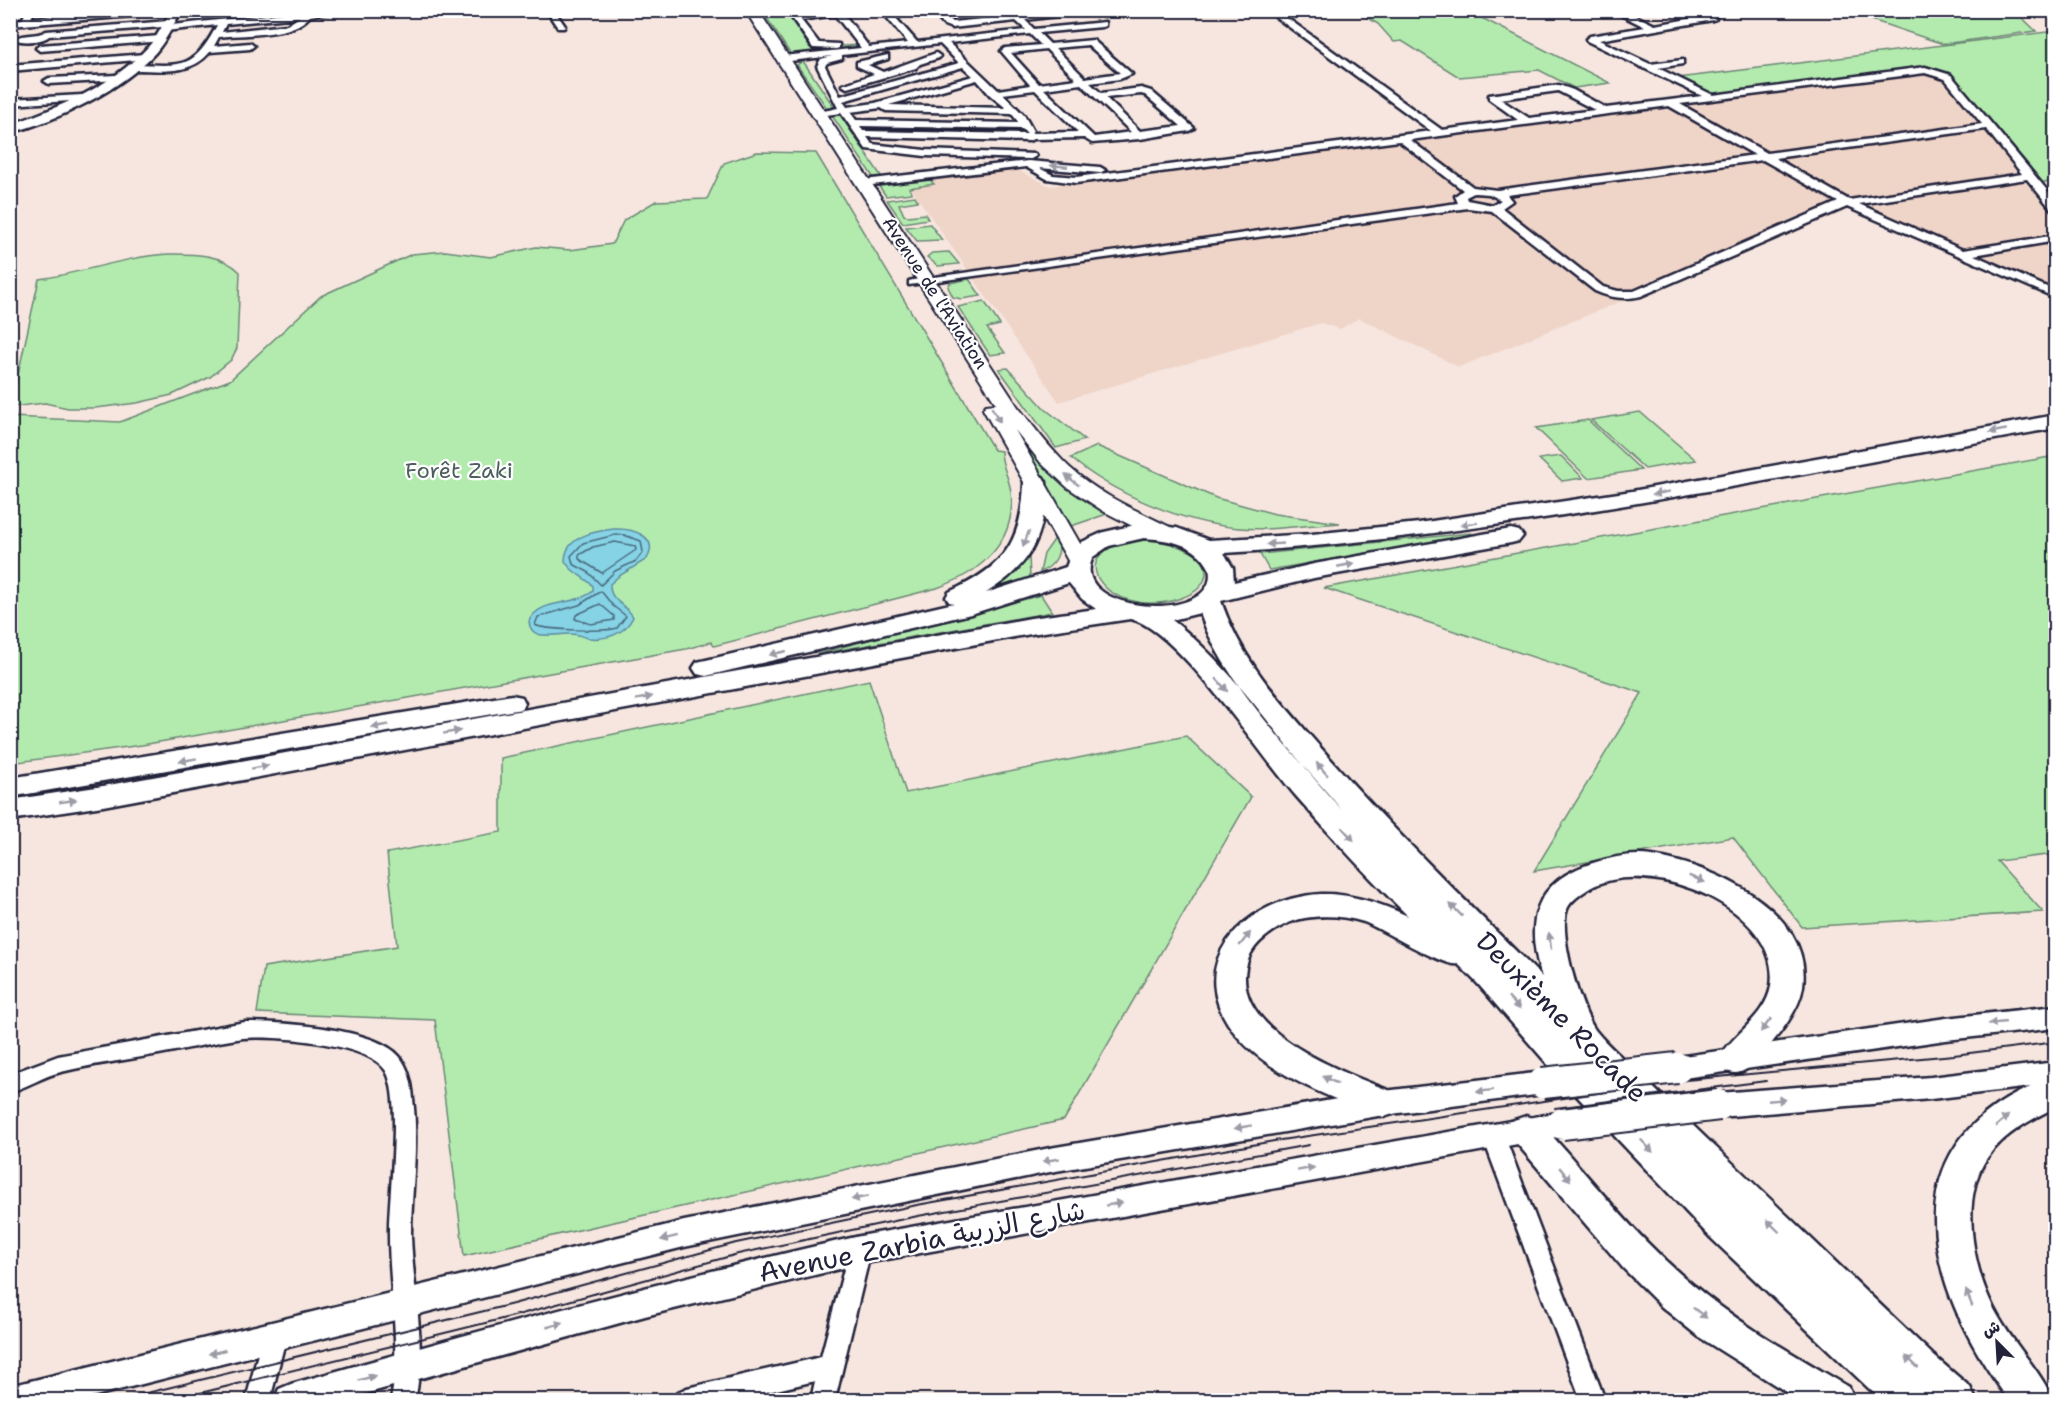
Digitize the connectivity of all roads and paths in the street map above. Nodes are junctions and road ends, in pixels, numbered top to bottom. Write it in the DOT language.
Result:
graph roads {
  1 [pos="31,10"];
  2 [pos="170,10"];
  3 [pos="177,10"];
  4 [pos="235,10"];
  5 [pos="341,10"];
  6 [pos="550,10"];
  7 [pos="741,10"];
  8 [pos="751,10"];
  9 [pos="933,10"];
  10 [pos="1010,10"];
  11 [pos="1057,10"];
  12 [pos="1270,10"];
  13 [pos="1615,10"];
  14 [pos="1701,10"];
  15 [pos="836,11"];
  16 [pos="117,13"];
  17 [pos="887,13"];
  18 [pos="306,14"];
  19 [pos="1018,18"];
  20 [pos="52,20"];
  21 [pos="25,22"];
  22 [pos="226,22"];
  23 [pos="10,23"];
  24 [pos="1102,24"];
  25 [pos="561,26"];
  26 [pos="1654,27"];
  27 [pos="165,30"];
  28 [pos="1030,32"];
  29 [pos="216,35"];
  30 [pos="45,36"];
  31 [pos="18,39"];
  32 [pos="911,41"];
  33 [pos="941,41"];
  34 [pos="250,46"];
  35 [pos="1046,46"];
  36 [pos="40,48"];
  37 [pos="862,48"];
  38 [pos="208,49"];
  39 [pos="936,56"];
  40 [pos="145,57"];
  41 [pos="885,57"];
  42 [pos="782,59"];
  43 [pos="1680,62"];
  44 [pos="965,64"];
  45 [pos="34,66"];
  46 [pos="133,67"];
  47 [pos="1649,67"];
  48 [pos="908,68"];
  49 [pos="13,71"];
  50 [pos="878,76"];
  51 [pos="922,76"];
  52 [pos="978,77"];
  53 [pos="117,78"];
  54 [pos="49,81"];
  55 [pos="1082,81"];
  56 [pos="847,85"];
  57 [pos="886,86"];
  58 [pos="1039,86"];
  59 [pos="941,88"];
  60 [pos="993,93"];
  61 [pos="1099,96"];
  62 [pos="82,98"];
  63 [pos="906,98"];
  64 [pos="1712,98"];
  65 [pos="837,100"];
  66 [pos="10,102"];
  67 [pos="1671,103"];
  68 [pos="867,108"];
  69 [pos="914,109"];
  70 [pos="845,110"];
  71 [pos="958,110"];
  72 [pos="1014,111"];
  73 [pos="1604,111"];
  74 [pos="819,113"];
  75 [pos="1526,121"];
  76 [pos="853,123"];
  77 [pos="915,123"];
  78 [pos="954,124"];
  79 [pos="1026,126"];
  80 [pos="1990,128"];
  81 [pos="10,129"];
  82 [pos="1440,133"];
  83 [pos="860,134"];
  84 [pos="919,135"];
  85 [pos="1086,135"];
  86 [pos="1140,136"];
  87 [pos="1029,137"];
  88 [pos="1401,138"];
  89 [pos="914,152"];
  90 [pos="1769,159"];
  91 [pos="1030,160"];
  92 [pos="2029,176"];
  93 [pos="864,183"];
  94 [pos="1594,183"];
  95 [pos="1471,191"];
  96 [pos="1496,193"];
  97 [pos="1507,201"];
  98 [pos="1464,202"];
  99 [pos="1847,203"];
  100 [pos="1496,208"];
  101 [pos="2055,208"];
  102 [pos="2055,238"];
  103 [pos="1959,254"];
  104 [pos="918,279"];
  105 [pos="2055,296"];
  106 [pos="2055,421"];
  107 [pos="2055,437"];
  108 [pos="1035,482"];
  109 [pos="1162,532"];
  110 [pos="1205,547"];
  111 [pos="1079,566"];
  112 [pos="1212,596"];
  113 [pos="1139,613"];
  114 [pos="835,640"];
  115 [pos="10,788"];
  116 [pos="10,810"];
  117 [pos="1489,975"];
  118 [pos="2055,1017"];
  119 [pos="1580,1037"];
  120 [pos="1735,1060"];
  121 [pos="2055,1073"];
  122 [pos="10,1084"];
  123 [pos="2055,1091"];
  124 [pos="1384,1103"];
  125 [pos="1527,1130"];
  126 [pos="860,1250"];
  127 [pos="404,1306"];
  128 [pos="274,1338"];
  129 [pos="409,1366"];
  130 [pos="833,1366"];
  131 [pos="18,1401"];
  132 [pos="258,1401"];
  133 [pos="291,1401"];
  134 [pos="403,1401"];
  135 [pos="687,1401"];
  136 [pos="823,1401"];
  137 [pos="1593,1401"];
  138 [pos="1835,1401"];
  139 [pos="1909,1401"];
  140 [pos="1956,1401"];
  141 [pos="2033,1401"];
  1 -- 21 [label="street"];
  2 -- 16 [label="street"];
  3 -- 27 [label="street"];
  4 -- 22 [label="street"];
  5 -- 18 [label="street"];
  6 -- 25 [label="street"];
  7 -- 104 [label="main road, Avenue de l'Aviation"];
  8 -- 42 [label="main road, Avenue de l'Aviation"];
  9 -- 17 [label="street"];
  9 -- 19 [label="street"];
  10 -- 19 [label="street"];
  11 -- 19 [label="street"];
  12 -- 82 [label="street"];
  13 -- 26 [label="street"];
  14 -- 26 [label="street"];
  15 -- 37 [label="street"];
  15 -- 37 [label="street"];
  16 -- 20 [label="street"];
  17 -- 32 [label="street"];
  18 -- 22 [label="street"];
  18 -- 29 [label="street"];
  19 -- 28 [label="street"];
  20 -- 21 [label="street"];
  20 -- 30 [label="street"];
  21 -- 23 [label="street"];
  22 -- 27 [label="street"];
  22 -- 29 [label="street"];
  24 -- 28 [label="street"];
  26 -- 47 [label="street"];
  27 -- 30 [label="street"];
  27 -- 36 [label="street"];
  27 -- 40 [label="street"];
  28 -- 33 [label="street"];
  28 -- 35 [label="street"];
  29 -- 38 [label="street"];
  30 -- 31 [label="street"];
  30 -- 36 [label="street"];
  32 -- 33 [label="street"];
  32 -- 37 [label="street"];
  33 -- 44 [label="street"];
  34 -- 38 [label="street"];
  35 -- 55 [label="street"];
  35 -- 55 [label="street"];
  35 -- 58 [label="street"];
  36 -- 45 [label="street"];
  37 -- 42 [label="street"];
  37 -- 65 [label="street"];
  38 -- 46 [label="street"];
  39 -- 48 [label="street"];
  40 -- 45 [label="street"];
  40 -- 46 [label="street"];
  41 -- 50 [label="street"];
  42 -- 74 [label="main road, Avenue de l'Aviation"];
  43 -- 47 [label="street"];
  44 -- 51 [label="street"];
  44 -- 52 [label="street"];
  45 -- 49 [label="street"];
  46 -- 53 [label="street"];
  47 -- 64 [label="street"];
  48 -- 50 [label="street"];
  48 -- 51 [label="street"];
  50 -- 56 [label="street"];
  50 -- 57 [label="street"];
  51 -- 57 [label="street"];
  51 -- 59 [label="street"];
  52 -- 59 [label="street"];
  52 -- 60 [label="street"];
  53 -- 54 [label="street"];
  53 -- 62 [label="street"];
  55 -- 58 [label="street"];
  55 -- 61 [label="street"];
  57 -- 63 [label="street"];
  57 -- 65 [label="street"];
  58 -- 60 [label="street"];
  58 -- 85 [label="street"];
  59 -- 63 [label="street"];
  60 -- 72 [label="street"];
  61 -- 86 [label="street"];
  61 -- 86 [label="street"];
  62 -- 66 [label="street"];
  62 -- 81 [label="street"];
  63 -- 68 [label="street"];
  64 -- 67 [label="street"];
  64 -- 80 [label="street"];
  65 -- 70 [label="street"];
  67 -- 73 [label="street"];
  67 -- 90 [label="street"];
  68 -- 69 [label="street"];
  68 -- 70 [label="street"];
  69 -- 71 [label="street"];
  69 -- 77 [label="street"];
  70 -- 74 [label="street"];
  70 -- 76 [label="street"];
  71 -- 72 [label="street"];
  71 -- 78 [label="street"];
  72 -- 79 [label="street"];
  73 -- 75 [label="street"];
  73 -- 75 [label="street"];
  74 -- 93 [label="main road, Avenue de l'Aviation"];
  75 -- 82 [label="street"];
  76 -- 77 [label="street"];
  76 -- 83 [label="street"];
  77 -- 78 [label="street"];
  77 -- 84 [label="street"];
  78 -- 79 [label="street"];
  79 -- 87 [label="street"];
  80 -- 90 [label="street"];
  80 -- 92 [label="street"];
  82 -- 88 [label="street"];
  83 -- 84 [label="street"];
  83 -- 89 [label="street"];
  84 -- 87 [label="street"];
  84 -- 89 [label="street"];
  85 -- 86 [label="street"];
  85 -- 87 [label="street"];
  87 -- 91 [label="street"];
  88 -- 91 [label="street"];
  88 -- 95 [label="street"];
  89 -- 91 [label="street"];
  90 -- 94 [label="street"];
  90 -- 99 [label="street"];
  91 -- 93 [label="street"];
  92 -- 99 [label="street"];
  92 -- 101 [label="street"];
  93 -- 104 [label="main road, Avenue de l'Aviation"];
  94 -- 96 [label="street"];
  94 -- 97 [label="street"];
  95 -- 96 [label="street"];
  95 -- 98 [label="street"];
  96 -- 97 [label="street"];
  97 -- 100 [label="street"];
  98 -- 100 [label="street"];
  98 -- 104 [label="street"];
  99 -- 100 [label="street"];
  99 -- 103 [label="street"];
  102 -- 103 [label="street"];
  103 -- 105 [label="street"];
  104 -- 108 [label="main road, Avenue de l'Aviation, one-way"];
  109 -- 104 [label="main road, Avenue de l'Aviation, one-way"];
  106 -- 110 [label="highway, one-way"];
  112 -- 107 [label="highway, one-way"];
  108 -- 111 [label="main road, Avenue de l'Aviation"];
  108 -- 114 [label="highway, one-way"];
  109 -- 110 [label="highway"];
  109 -- 111 [label="highway"];
  110 -- 112 [label="highway"];
  111 -- 113 [label="highway"];
  111 -- 114 [label="highway"];
  112 -- 113 [label="highway"];
  119 -- 112 [label="highway, Deuxième Rocade, one-way"];
  116 -- 113 [label="highway, one-way"];
  113 -- 117 [label="highway, Deuxième Rocade, one-way"];
  114 -- 115 [label="highway, one-way"];
  124 -- 117 [label="highway, one-way"];
  117 -- 139 [label="highway, Deuxième Rocade, one-way"];
  118 -- 120 [label="main road, one-way"];
  119 -- 120 [label="highway, one-way"];
  140 -- 119 [label="highway, Deuxième Rocade, one-way"];
  120 -- 124 [label="main road, one-way, bridge"];
  125 -- 121 [label="main road, Avenue Zarbia شارع الزربية, one-way, bridge"];
  122 -- 127 [label="street"];
  141 -- 123 [label="highway, one-way"];
  124 -- 127 [label="main road, one-way"];
  126 -- 125 [label="main road, Avenue Zarbia شارع الزربية, one-way"];
  125 -- 137 [label="street"];
  125 -- 138 [label="highway, one-way"];
  129 -- 126 [label="main road, Avenue Zarbia شارع الزربية, one-way"];
  126 -- 130 [label="street"];
  127 -- 128 [label="main road"];
  127 -- 129 [label="street"];
  128 -- 131 [label="main road, one-way"];
  128 -- 132 [label="street"];
  133 -- 129 [label="main road, Avenue Zarbia شارع الزربية, one-way"];
  129 -- 134 [label="street"];
  130 -- 135 [label="street"];
  130 -- 136 [label="street"];
}
